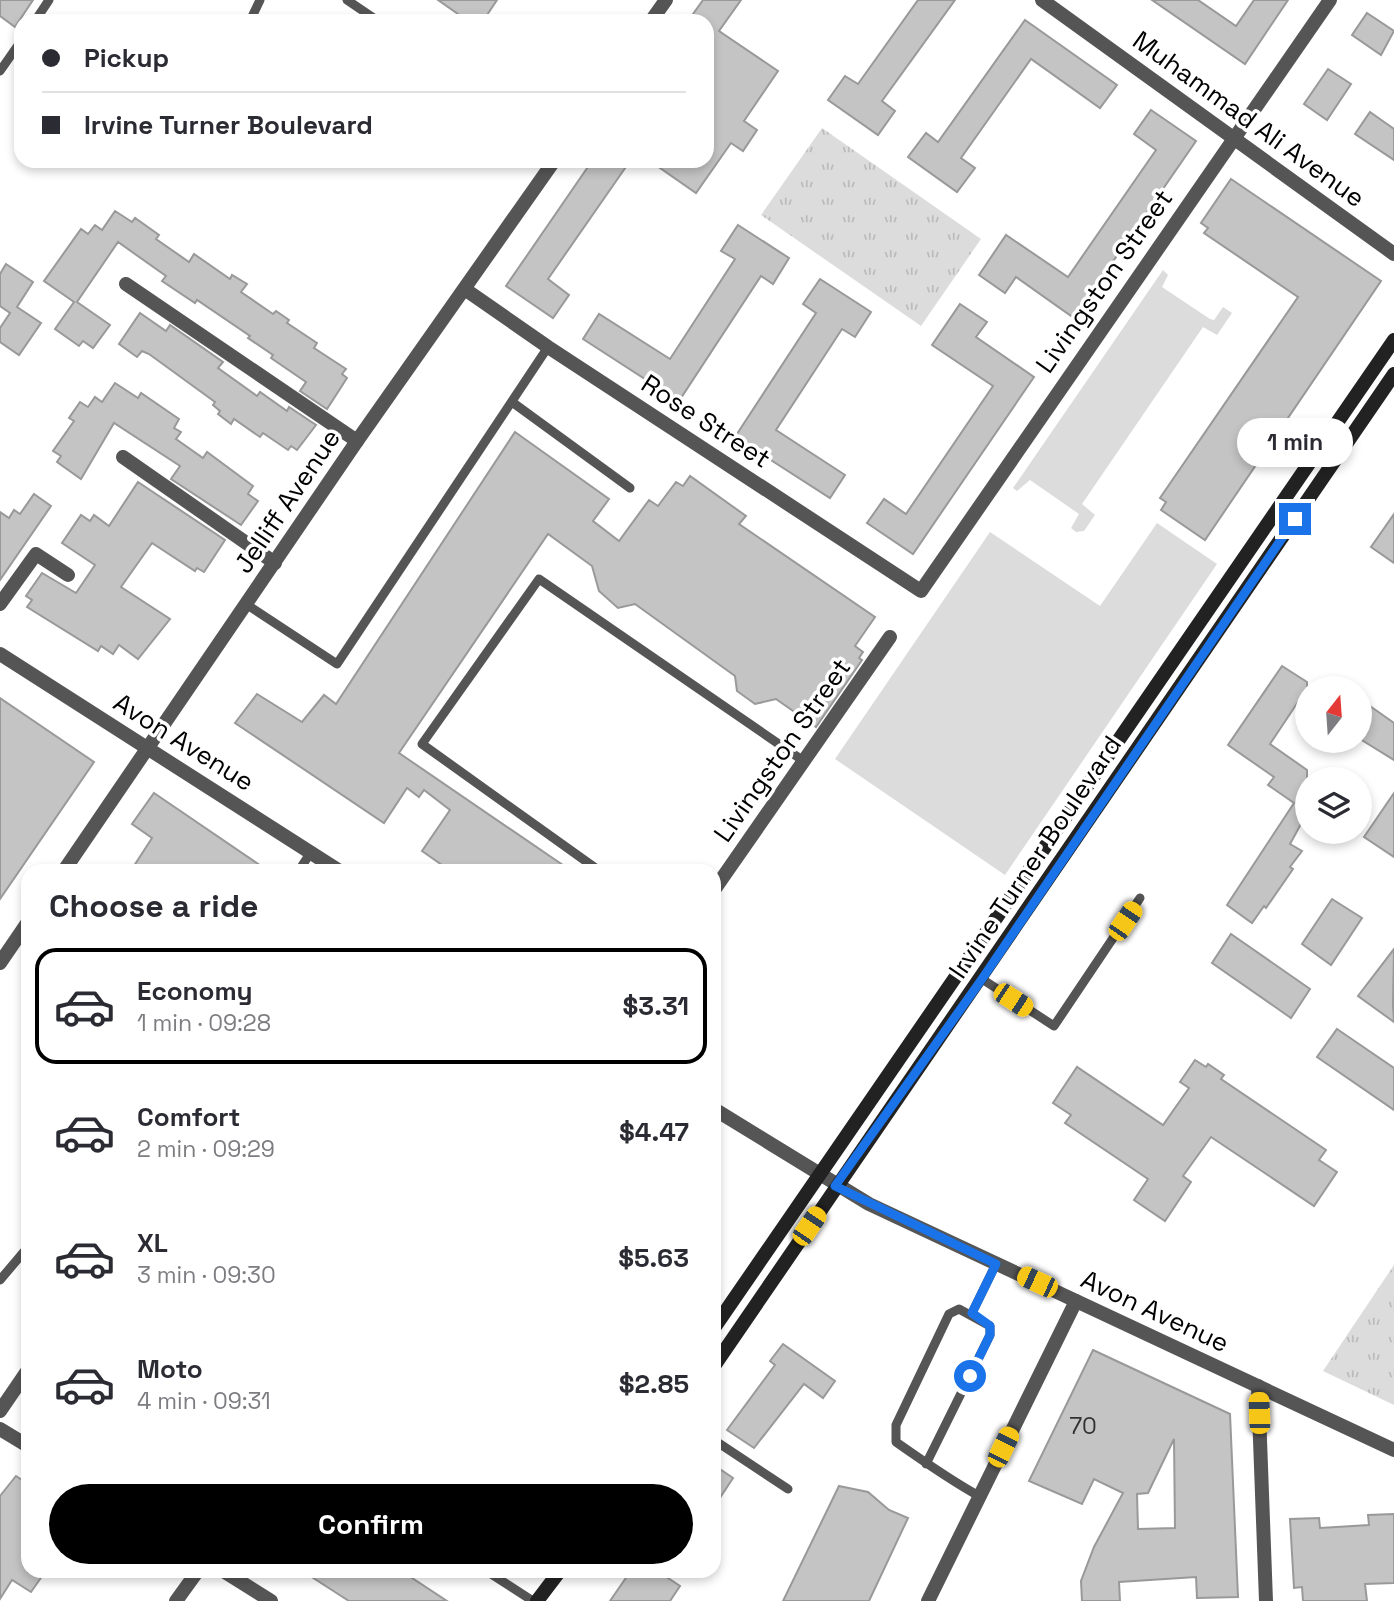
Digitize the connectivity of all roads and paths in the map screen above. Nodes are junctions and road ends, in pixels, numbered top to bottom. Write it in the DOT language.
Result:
graph roads {
  1 [pos="347,0"];
  2 [pos="1330,0"];
  3 [pos="1048,2"];
  4 [pos="368,14"];
  5 [pos="14,51"];
  6 [pos="0,71"];
  7 [pos="1234,137"];
  8 [pos="549,168"];
  9 [pos="1394,254"];
  10 [pos="126,284"];
  11 [pos="466,290"];
  12 [pos="1394,340"];
  13 [pos="548,348"];
  14 [pos="1394,374"];
  15 [pos="512,402"];
  16 [pos="357,441"];
  17 [pos="123,457"];
  18 [pos="630,488"];
  19 [pos="275,563"];
  20 [pos="68,575"];
  21 [pos="921,591"];
  22 [pos="0,604"];
  23 [pos="246,604"];
  24 [pos="890,637"];
  25 [pos="0,654"];
  26 [pos="147,748"];
  27 [pos="805,762"];
  28 [pos="311,852"];
  29 [pos="68,864"];
  30 [pos="303,864"];
  31 [pos="329,864"];
  32 [pos="590,864"];
  33 [pos="721,880"];
  34 [pos="1140,898"];
  35 [pos="21,932"];
  36 [pos="0,963"];
  37 [pos="982,979"];
  38 [pos="721,1113"];
  39 [pos="818,1175"];
  40 [pos="835,1186"];
  41 [pos="21,1255"];
  42 [pos="996,1264"];
  43 [pos="0,1280"];
  44 [pos="1076,1301"];
  45 [pos="972,1313"];
  46 [pos="721,1318"];
  47 [pos="721,1357"];
  48 [pos="21,1380"];
  49 [pos="1258,1386"];
  50 [pos="0,1411"];
  51 [pos="0,1429"];
  52 [pos="21,1442"];
  53 [pos="721,1445"];
  54 [pos="1394,1450"];
  55 [pos="926,1464"];
  56 [pos="788,1489"];
  57 [pos="979,1496"];
  58 [pos="193,1578"];
  59 [pos="235,1578"];
  60 [pos="498,1578"];
  61 [pos="554,1578"];
  62 [pos="176,1601"];
  63 [pos="271,1601"];
  64 [pos="535,1601"];
  65 [pos="928,1601"];
  66 [pos="1266,1601"];
  1 -- 4 [label="lane"];
  2 -- 7 [label="street, Livingston Street"];
  3 -- 7 [label="street, Muhammad Ali Avenue"];
  5 -- 6 [label="lane"];
  7 -- 9 [label="street, Muhammad Ali Avenue"];
  7 -- 21 [label="street, Livingston Street"];
  8 -- 11 [label="street, Jelliff Avenue"];
  10 -- 16 [label="street"];
  11 -- 13 [label="street, Rose Street"];
  11 -- 16 [label="street, Jelliff Avenue"];
  12 -- 39 [label="main road, Irvine Turner Boulevard"];
  13 -- 15 [label="lane"];
  13 -- 21 [label="street, Rose Street"];
  14 -- 37 [label="main road, Irvine Turner Boulevard"];
  15 -- 18 [label="lane"];
  15 -- 23 [label="lane"];
  16 -- 19 [label="street, Jelliff Avenue"];
  17 -- 19 [label="street"];
  19 -- 23 [label="street, Jelliff Avenue"];
  20 -- 22 [label="street"];
  23 -- 26 [label="street, Jelliff Avenue"];
  24 -- 27 [label="street, Livingston Street"];
  25 -- 26 [label="street, Avon Avenue"];
  26 -- 28 [label="street, Avon Avenue"];
  26 -- 29 [label="street, Jelliff Avenue"];
  27 -- 32 [label="lane"];
  27 -- 33 [label="street, Livingston Street"];
  28 -- 30 [label="lane"];
  28 -- 31 [label="street, Avon Avenue"];
  34 -- 37 [label="lane"];
  35 -- 36 [label="street"];
  37 -- 40 [label="main road, Irvine Turner Boulevard"];
  38 -- 39 [label="street, Avon Avenue"];
  39 -- 40 [label="street, Avon Avenue"];
  39 -- 46 [label="main road, Irvine Turner Boulevard"];
  40 -- 42 [label="street, Avon Avenue"];
  40 -- 47 [label="main road, Irvine Turner Boulevard"];
  41 -- 43 [label="lane"];
  42 -- 44 [label="street, Avon Avenue"];
  42 -- 45 [label="lane"];
  44 -- 49 [label="street, Avon Avenue"];
  44 -- 57 [label="street"];
  45 -- 55 [label="lane"];
  45 -- 55 [label="lane"];
  48 -- 50 [label="street"];
  49 -- 54 [label="street, Avon Avenue"];
  49 -- 66 [label="street"];
  51 -- 52 [label="street"];
  53 -- 56 [label="lane"];
  55 -- 57 [label="lane"];
  57 -- 65 [label="street"];
  58 -- 62 [label="street"];
  59 -- 63 [label="street"];
  60 -- 64 [label="lane"];
  61 -- 64 [label="main road"];
}
